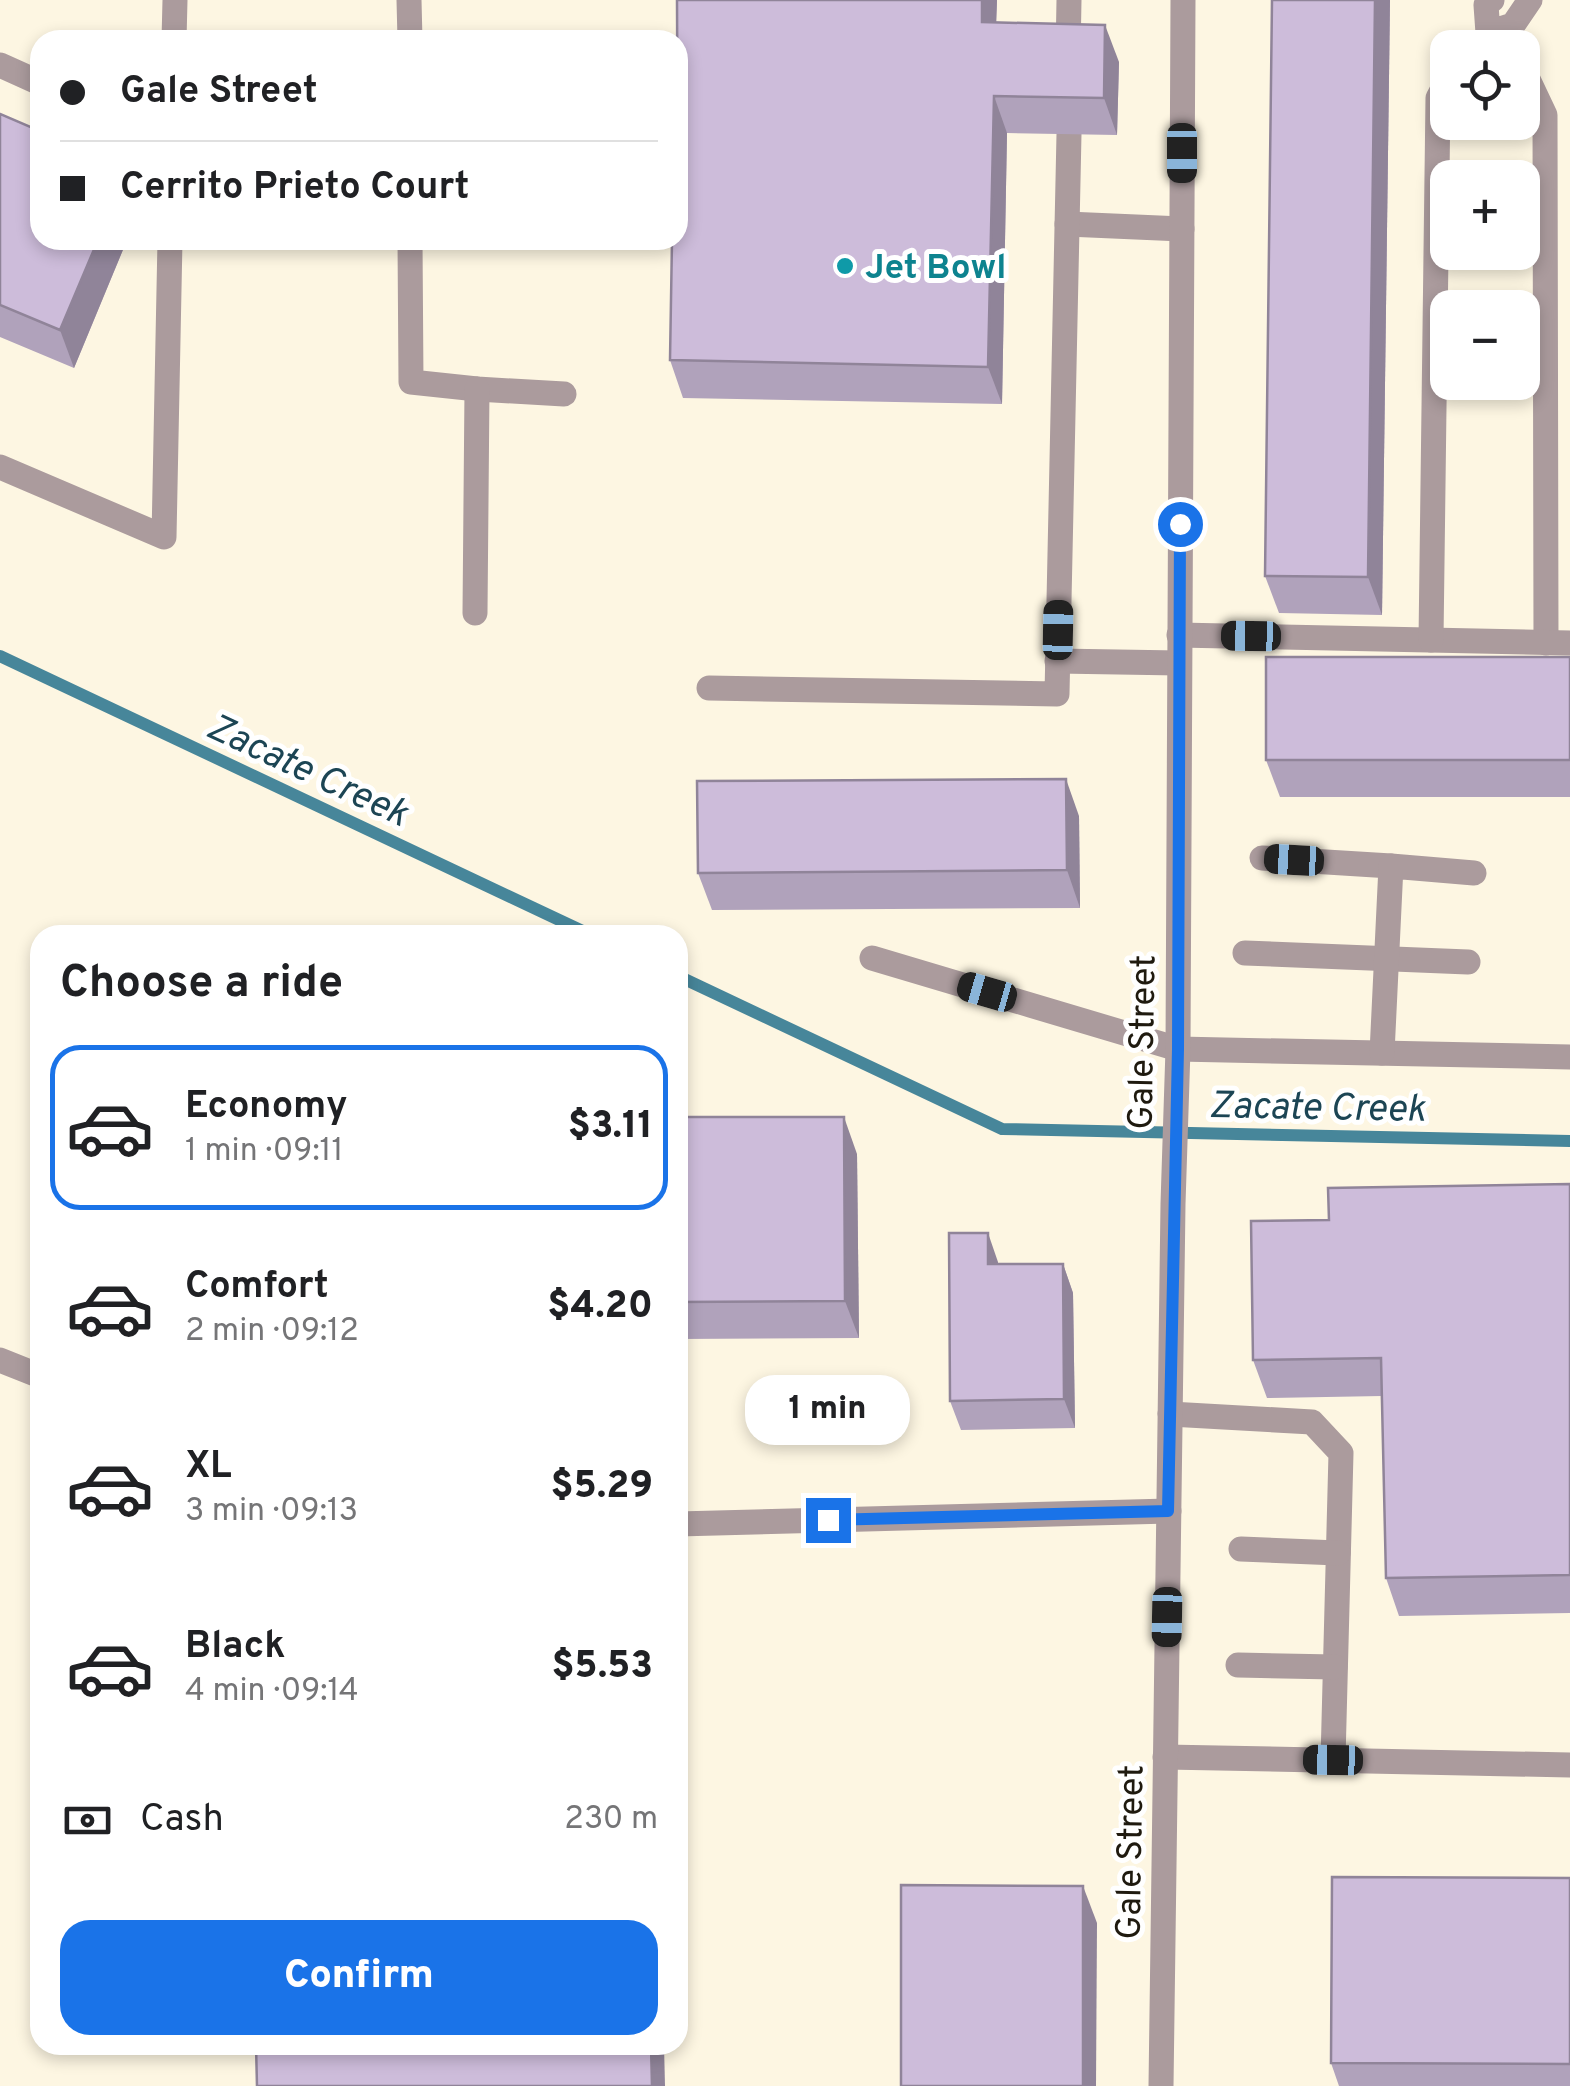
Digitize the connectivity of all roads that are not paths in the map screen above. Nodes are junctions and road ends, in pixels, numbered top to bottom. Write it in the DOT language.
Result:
graph roads {
  1 [pos="175,0"];
  2 [pos="409,0"];
  3 [pos="1069,0"];
  4 [pos="1184,0"];
  5 [pos="1492,0"];
  6 [pos="1530,0"];
  7 [pos="174,30"];
  8 [pos="410,30"];
  9 [pos="1485,30"];
  10 [pos="1504,30"];
  11 [pos="1068,61"];
  12 [pos="0,65"];
  13 [pos="30,78"];
  14 [pos="1540,104"];
  15 [pos="1069,134"];
  16 [pos="1437,140"];
  17 [pos="1067,224"];
  18 [pos="1182,230"];
  19 [pos="170,250"];
  20 [pos="410,250"];
  21 [pos="476,389"];
  22 [pos="564,394"];
  23 [pos="0,468"];
  24 [pos="474,613"];
  25 [pos="1179,635"];
  26 [pos="1431,640"];
  27 [pos="1558,643"];
  28 [pos="1057,661"];
  29 [pos="1179,663"];
  30 [pos="708,688"];
  31 [pos="1262,858"];
  32 [pos="1391,866"];
  33 [pos="1474,873"];
  34 [pos="1245,953"];
  35 [pos="872,958"];
  36 [pos="1386,960"];
  37 [pos="1468,962"];
  38 [pos="1382,1053"];
  39 [pos="1570,1057"];
  40 [pos="1176,1062"];
  41 [pos="0,1360"];
  42 [pos="30,1372"];
  43 [pos="1170,1414"];
  44 [pos="1168,1511"];
  45 [pos="688,1524"];
  46 [pos="1241,1549"];
  47 [pos="1338,1553"];
  48 [pos="1238,1665"];
  49 [pos="1335,1667"];
  50 [pos="1166,1757"];
  51 [pos="1333,1760"];
  52 [pos="1570,1765"];
  53 [pos="1161,2086"];
  1 -- 7 [label="street"];
  2 -- 8 [label="street"];
  3 -- 11 [label="street"];
  4 -- 18 [label="street, Gale Street"];
  5 -- 9 [label="street"];
  6 -- 10 [label="street"];
  12 -- 13 [label="street"];
  14 -- 27 [label="street"];
  15 -- 17 [label="street"];
  16 -- 26 [label="street"];
  17 -- 18 [label="street"];
  17 -- 28 [label="street"];
  18 -- 25 [label="street, Gale Street"];
  19 -- 23 [label="street"];
  20 -- 21 [label="street"];
  21 -- 22 [label="street"];
  21 -- 24 [label="street"];
  25 -- 26 [label="street"];
  25 -- 29 [label="street, Gale Street"];
  26 -- 27 [label="street"];
  28 -- 29 [label="street"];
  28 -- 30 [label="street"];
  29 -- 40 [label="street, Gale Street"];
  31 -- 32 [label="street"];
  32 -- 33 [label="street"];
  32 -- 36 [label="street"];
  34 -- 36 [label="street"];
  35 -- 40 [label="street"];
  36 -- 37 [label="street"];
  36 -- 38 [label="street"];
  38 -- 39 [label="street"];
  38 -- 40 [label="street"];
  40 -- 43 [label="street, Gale Street"];
  41 -- 42 [label="street"];
  43 -- 44 [label="street, Gale Street"];
  43 -- 47 [label="street"];
  44 -- 45 [label="street"];
  44 -- 50 [label="street, Gale Street"];
  46 -- 47 [label="street"];
  47 -- 49 [label="street"];
  48 -- 49 [label="street"];
  49 -- 51 [label="street"];
  50 -- 51 [label="street"];
  50 -- 53 [label="street, Gale Street"];
  51 -- 52 [label="street"];
}
